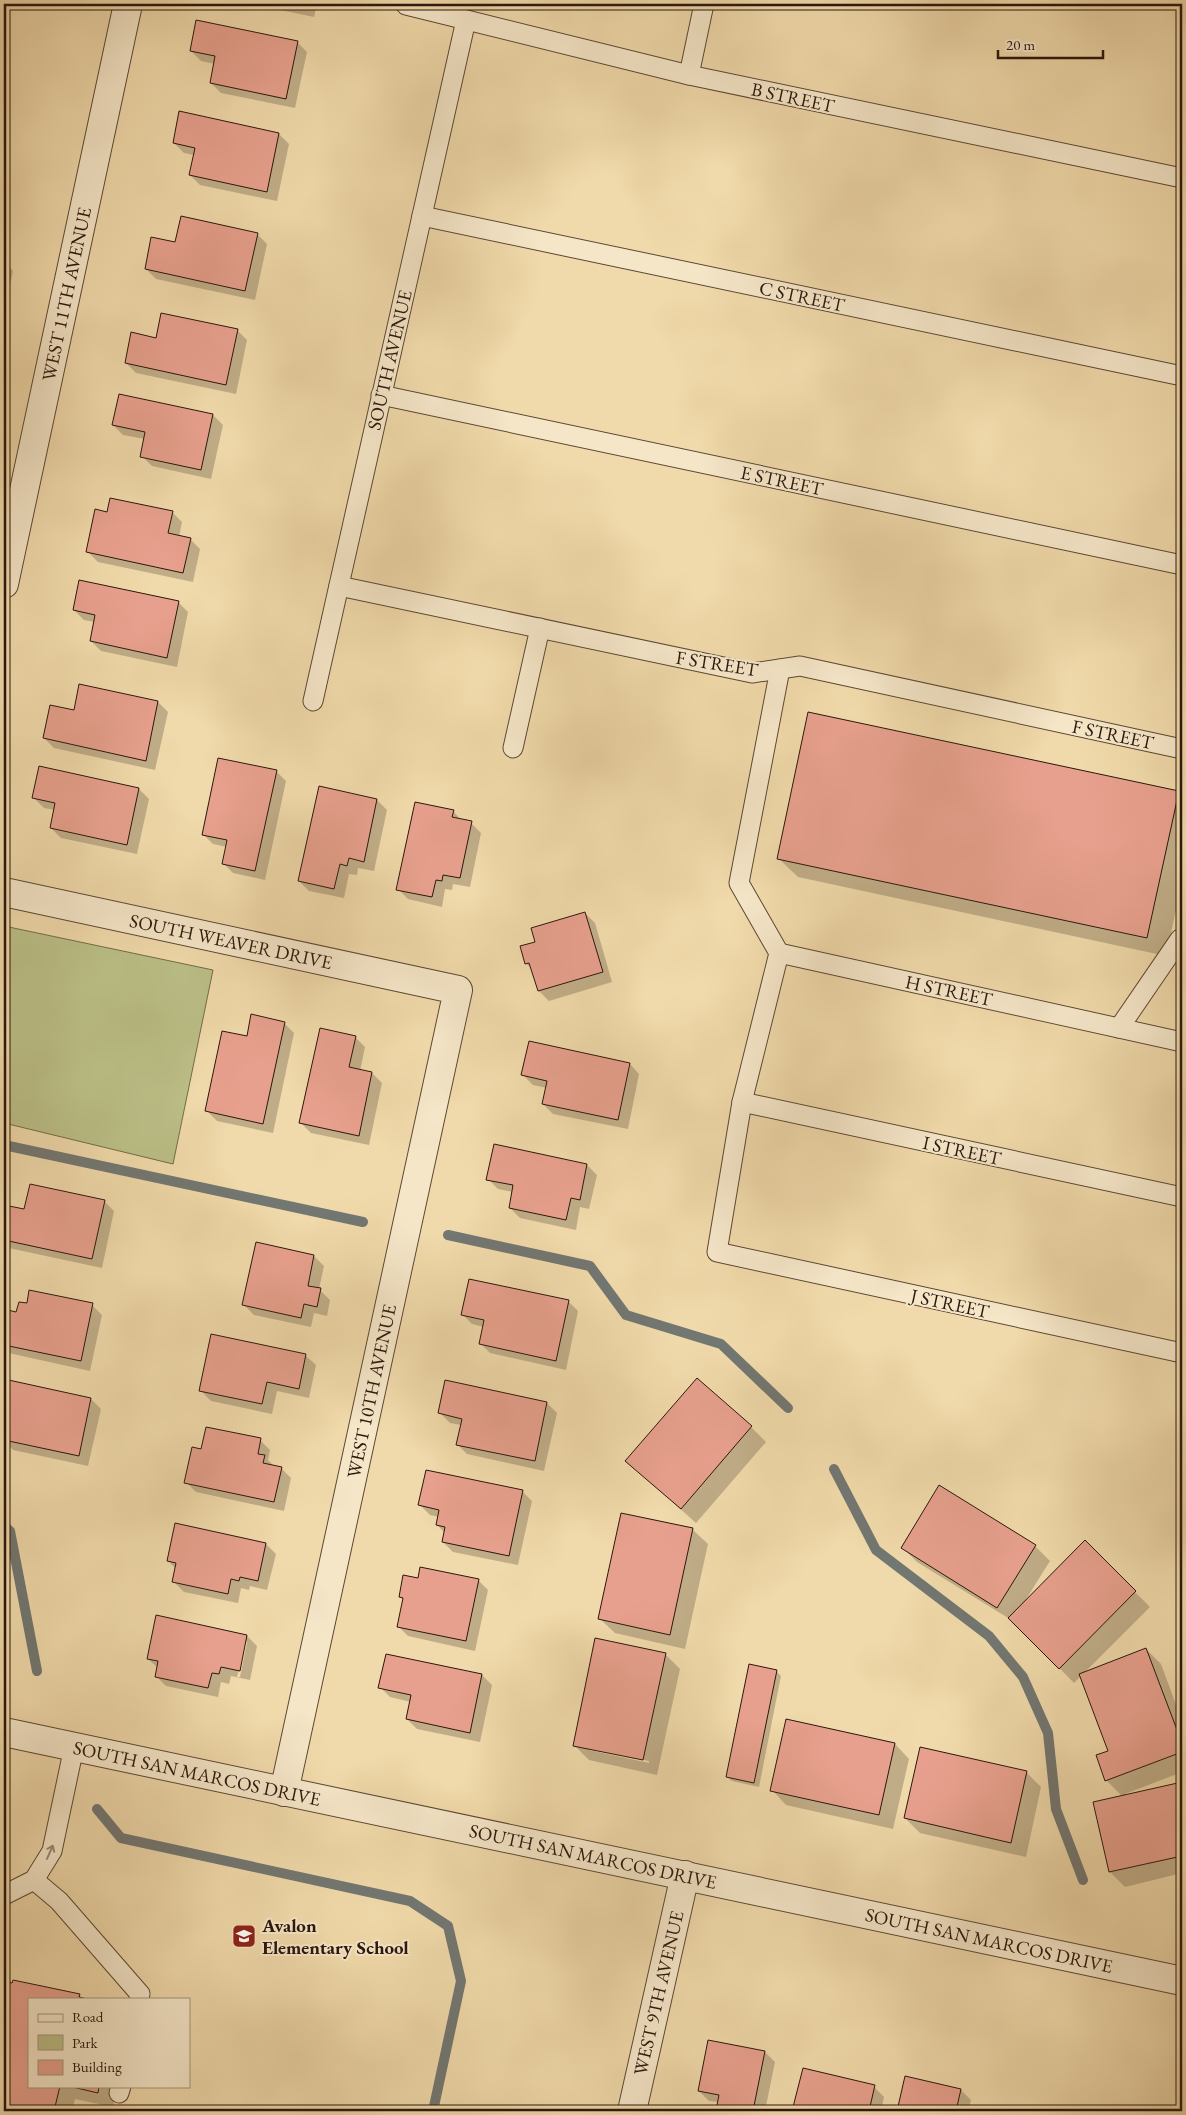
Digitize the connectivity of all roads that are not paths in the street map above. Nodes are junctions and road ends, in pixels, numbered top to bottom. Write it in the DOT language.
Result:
graph roads {
  1 [pos="128,4"];
  2 [pos="704,4"];
  3 [pos="406,5"];
  4 [pos="466,20"];
  5 [pos="689,75"];
  6 [pos="1182,178"];
  7 [pos="422,216"];
  8 [pos="1182,376"];
  9 [pos="381,395"];
  10 [pos="1182,565"];
  11 [pos="4,584"];
  12 [pos="339,586"];
  13 [pos="540,628"];
  14 [pos="780,669"];
  15 [pos="313,701"];
  16 [pos="513,748"];
  17 [pos="1182,749"];
  18 [pos="4,892"];
  19 [pos="1182,936"];
  20 [pos="779,953"];
  21 [pos="458,990"];
  22 [pos="1119,1028"];
  23 [pos="1182,1042"];
  24 [pos="742,1102"];
  25 [pos="1182,1197"];
  26 [pos="1182,1353"];
  27 [pos="4,1732"];
  28 [pos="74,1747"];
  29 [pos="284,1792"];
  30 [pos="685,1875"];
  31 [pos="34,1880"];
  32 [pos="4,1895"];
  33 [pos="1182,1981"];
  34 [pos="139,1998"];
  35 [pos="632,2111"];
  1 -- 11 [label="street, WEST 11TH AVENUE"];
  2 -- 5 [label="lane"];
  3 -- 4 [label="lane, B STREET"];
  4 -- 5 [label="lane, B STREET"];
  4 -- 7 [label="lane, SOUTH AVENUE"];
  5 -- 6 [label="lane, B STREET"];
  7 -- 8 [label="lane, C STREET"];
  7 -- 9 [label="lane, SOUTH AVENUE"];
  9 -- 10 [label="lane, E STREET"];
  9 -- 12 [label="lane, SOUTH AVENUE"];
  12 -- 13 [label="lane, F STREET"];
  12 -- 15 [label="lane, SOUTH AVENUE"];
  13 -- 14 [label="lane, F STREET"];
  13 -- 16 [label="lane"];
  14 -- 17 [label="lane, F STREET"];
  14 -- 20 [label="lane"];
  18 -- 21 [label="street, SOUTH WEAVER DRIVE"];
  19 -- 22 [label="lane"];
  20 -- 22 [label="lane, H STREET"];
  20 -- 24 [label="lane"];
  21 -- 29 [label="street, WEST 10TH AVENUE"];
  22 -- 23 [label="lane, H STREET"];
  24 -- 25 [label="lane, I STREET"];
  24 -- 26 [label="lane, J STREET"];
  27 -- 28 [label="street, SOUTH SAN MARCOS DRIVE"];
  28 -- 29 [label="street, SOUTH SAN MARCOS DRIVE"];
  31 -- 28 [label="lane, one-way"];
  29 -- 30 [label="street, SOUTH SAN MARCOS DRIVE"];
  30 -- 33 [label="street, SOUTH SAN MARCOS DRIVE"];
  30 -- 35 [label="street, WEST 9TH AVENUE"];
  31 -- 32 [label="lane"];
  31 -- 34 [label="lane"];
}
